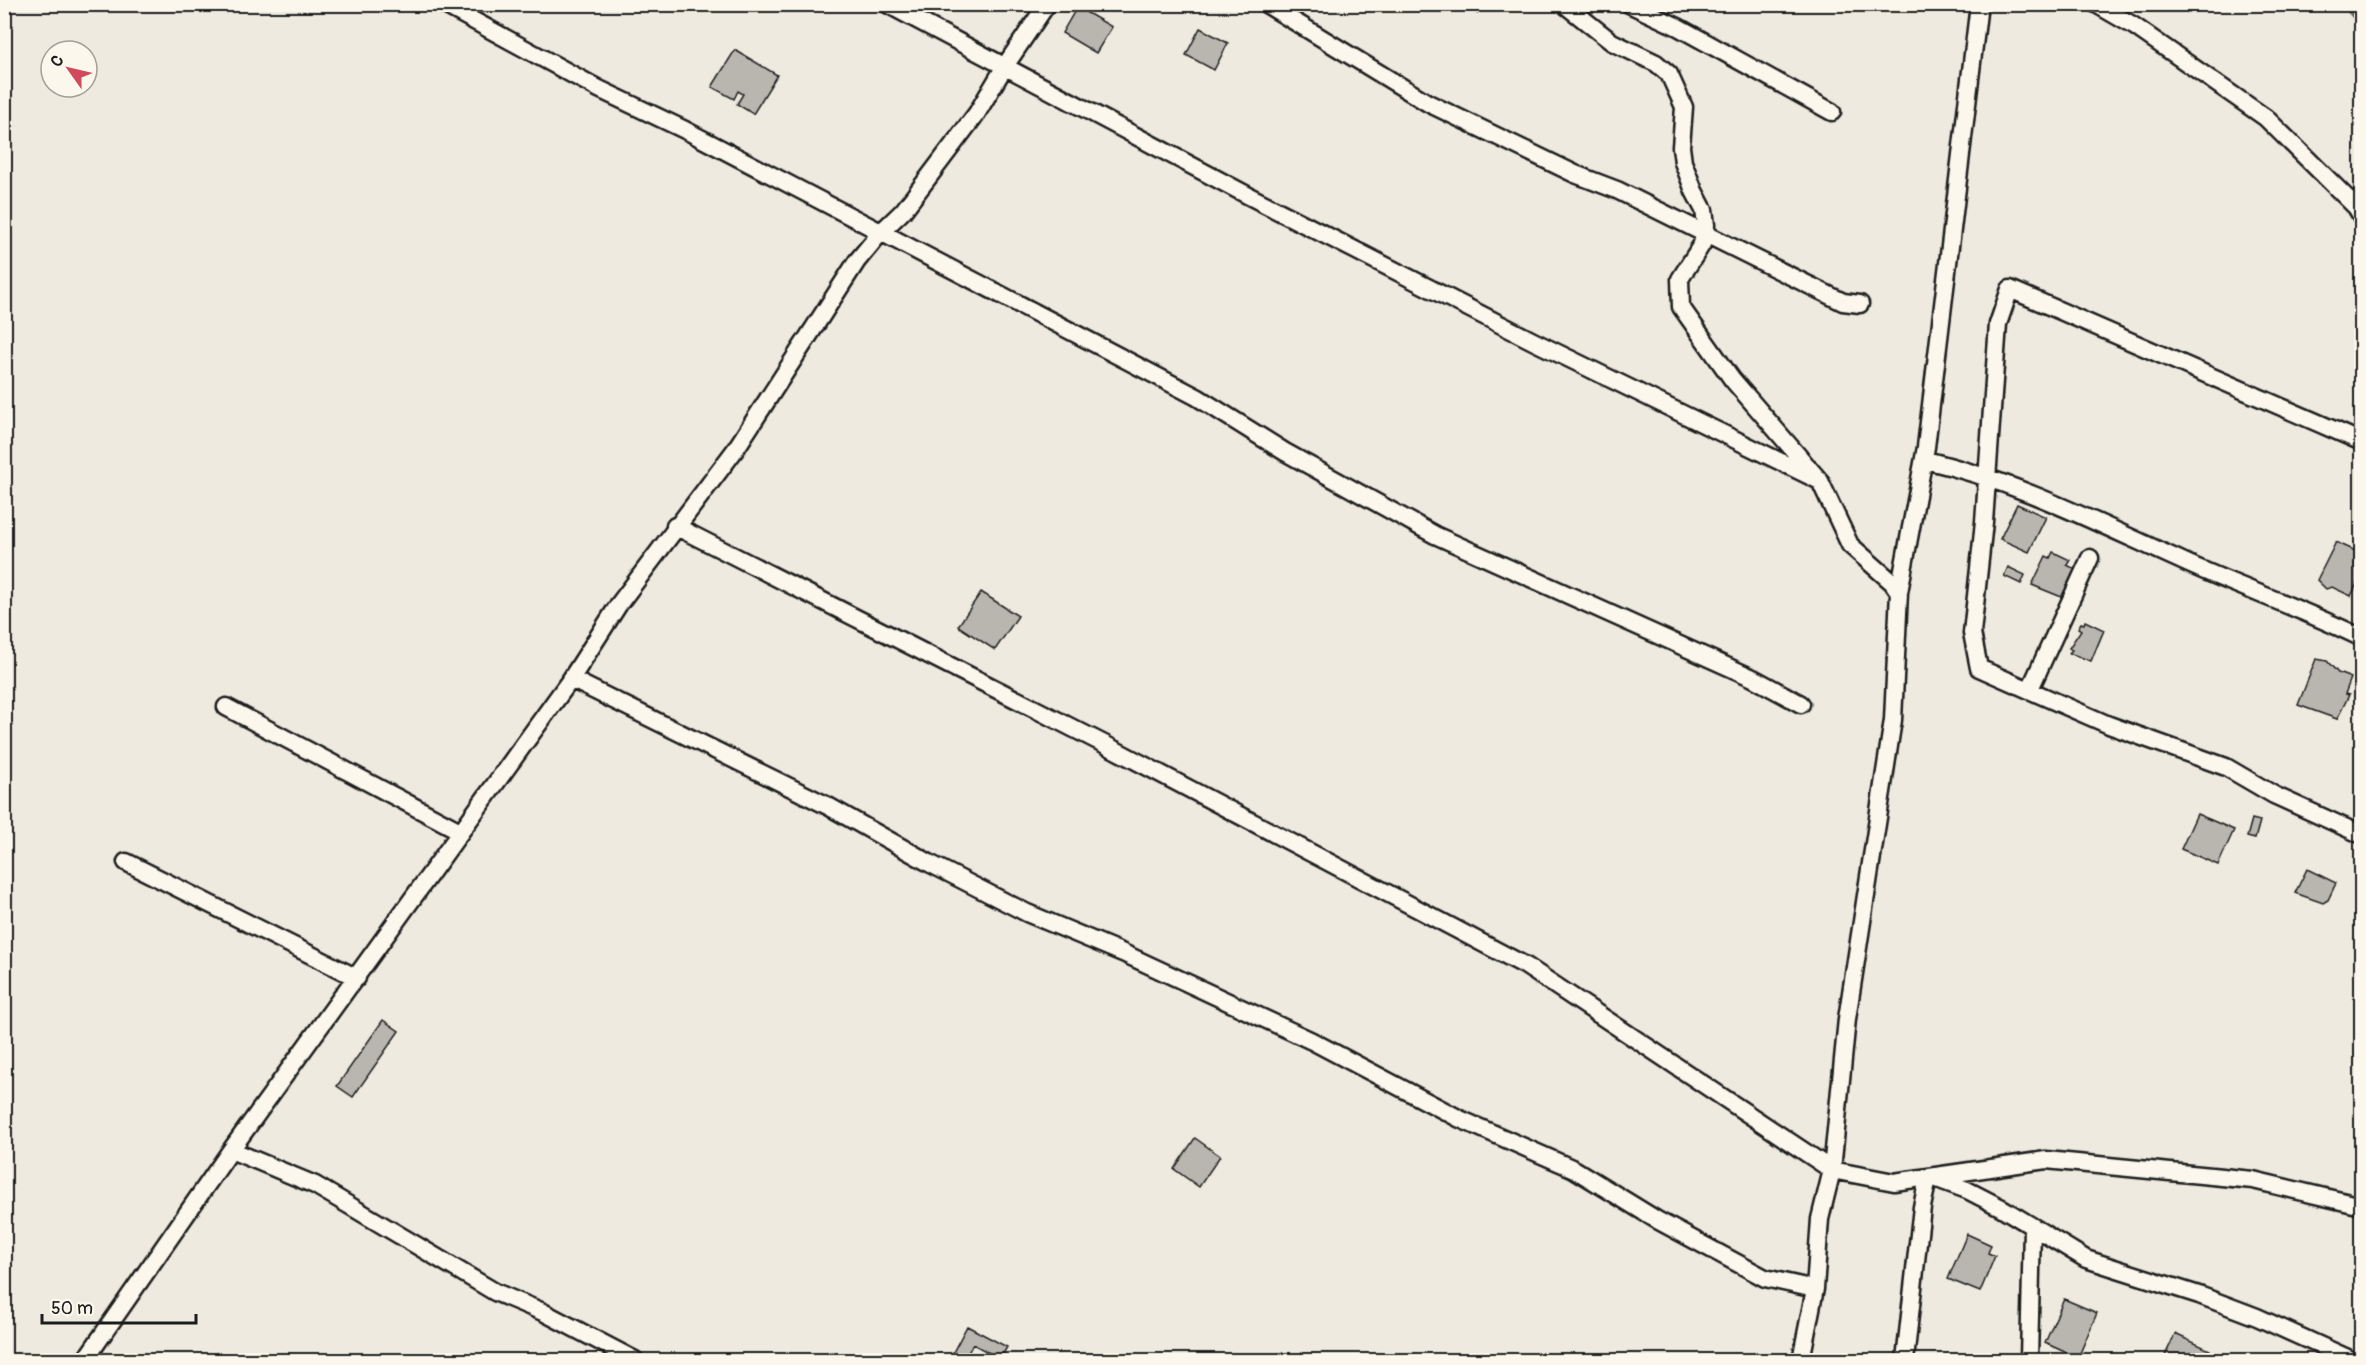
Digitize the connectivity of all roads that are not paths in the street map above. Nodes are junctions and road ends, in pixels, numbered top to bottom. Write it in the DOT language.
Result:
graph roads {
  1 [pos="443,4"];
  2 [pos="887,4"];
  3 [pos="1047,4"];
  4 [pos="1266,4"];
  5 [pos="1564,4"];
  6 [pos="1629,4"];
  7 [pos="1979,4"];
  8 [pos="2096,4"];
  9 [pos="1005,66"];
  10 [pos="1832,112"];
  11 [pos="2361,218"];
  12 [pos="880,232"];
  13 [pos="1705,233"];
  14 [pos="1860,304"];
  15 [pos="2361,442"];
  16 [pos="1924,460"];
  17 [pos="1985,475"];
  18 [pos="1820,482"];
  19 [pos="675,526"];
  20 [pos="2090,558"];
  21 [pos="1899,592"];
  22 [pos="2361,638"];
  23 [pos="572,679"];
  24 [pos="2030,689"];
  25 [pos="1801,704"];
  26 [pos="226,706"];
  27 [pos="460,831"];
  28 [pos="2361,835"];
  29 [pos="126,862"];
  30 [pos="357,978"];
  31 [pos="231,1150"];
  32 [pos="1832,1170"];
  33 [pos="1931,1178"];
  34 [pos="2361,1206"];
  35 [pos="2032,1227"];
  36 [pos="1815,1289"];
  37 [pos="85,1360"];
  38 [pos="635,1360"];
  39 [pos="1801,1360"];
  40 [pos="1905,1360"];
  41 [pos="2029,1360"];
  42 [pos="2352,1360"];
  1 -- 12 [label="street"];
  2 -- 9 [label="street"];
  3 -- 9 [label="street"];
  4 -- 13 [label="street"];
  5 -- 13 [label="street"];
  6 -- 10 [label="street"];
  7 -- 16 [label="street"];
  8 -- 11 [label="street"];
  9 -- 12 [label="street"];
  9 -- 18 [label="street"];
  12 -- 19 [label="street"];
  12 -- 25 [label="street"];
  13 -- 14 [label="street"];
  13 -- 18 [label="street"];
  15 -- 17 [label="street"];
  16 -- 17 [label="street"];
  16 -- 21 [label="street"];
  17 -- 22 [label="street"];
  17 -- 24 [label="street"];
  18 -- 21 [label="street"];
  19 -- 23 [label="street"];
  19 -- 32 [label="street"];
  20 -- 24 [label="street"];
  21 -- 32 [label="street"];
  23 -- 27 [label="street"];
  23 -- 36 [label="street"];
  24 -- 28 [label="street"];
  26 -- 27 [label="street"];
  27 -- 30 [label="street"];
  29 -- 30 [label="street"];
  30 -- 31 [label="street"];
  31 -- 37 [label="street"];
  31 -- 38 [label="street"];
  32 -- 33 [label="street"];
  32 -- 36 [label="street"];
  33 -- 34 [label="street"];
  33 -- 35 [label="street"];
  33 -- 40 [label="street"];
  35 -- 41 [label="street"];
  35 -- 42 [label="street"];
  36 -- 39 [label="street"];
}
